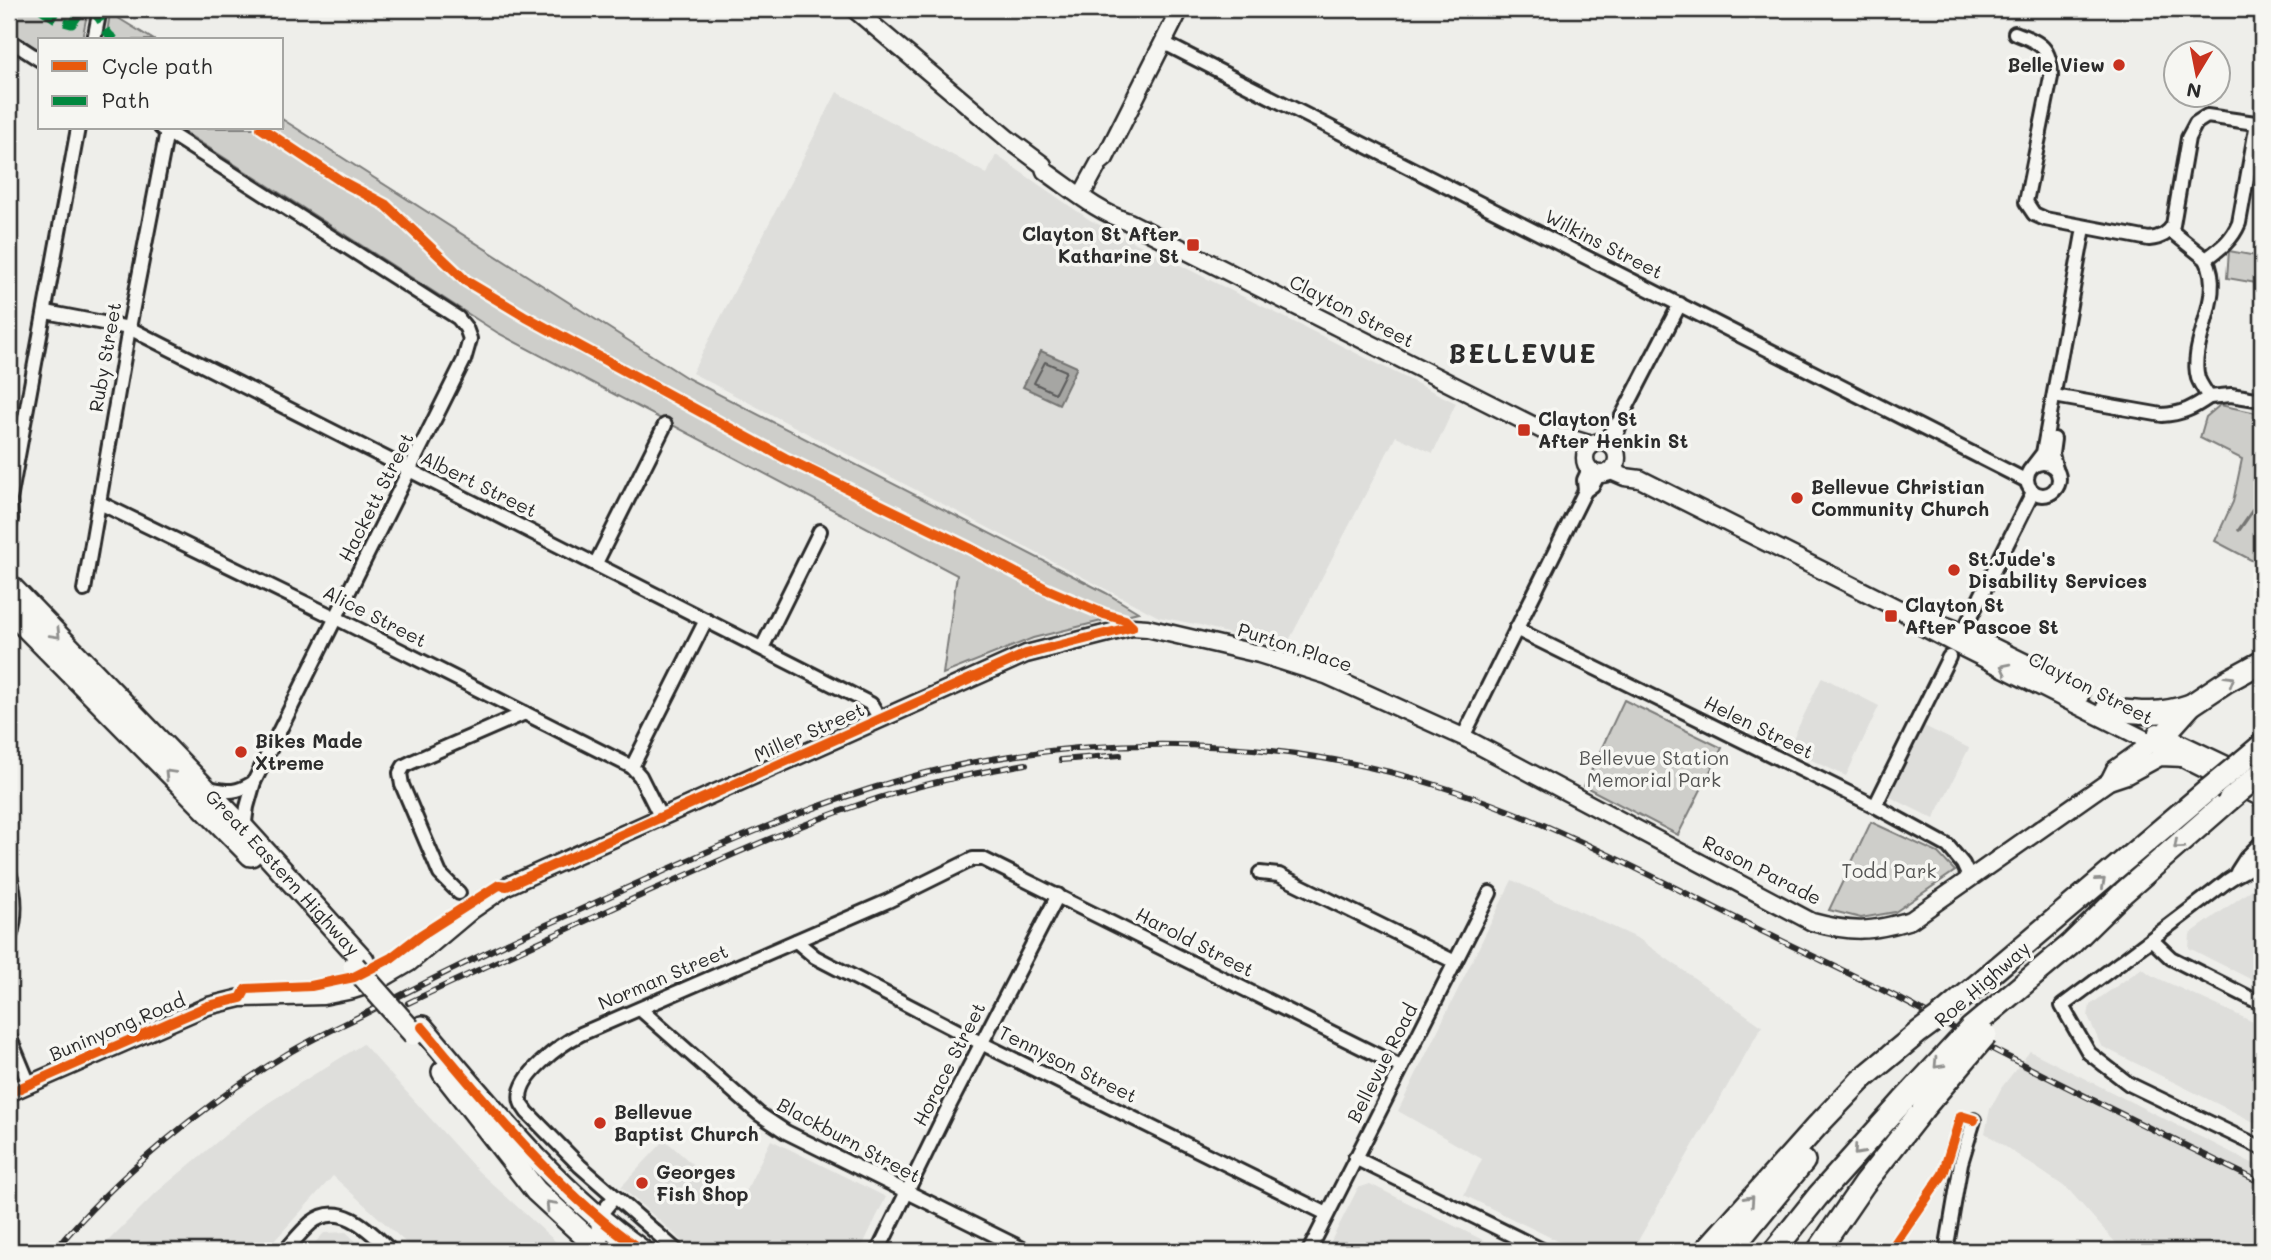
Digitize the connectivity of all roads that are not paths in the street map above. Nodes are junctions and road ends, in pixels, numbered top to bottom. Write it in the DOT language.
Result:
graph roads {
  1 [pos="100,9"];
  2 [pos="854,9"];
  3 [pos="1180,9"];
  4 [pos="2015,33"];
  5 [pos="94,38"];
  6 [pos="9,40"];
  7 [pos="1164,43"];
  8 [pos="38,59"];
  9 [pos="2260,123"];
  10 [pos="78,130"];
  11 [pos="164,130"];
  12 [pos="1086,195"];
  13 [pos="2087,228"];
  14 [pos="2170,230"];
  15 [pos="2206,258"];
  16 [pos="1680,304"];
  17 [pos="46,312"];
  18 [pos="129,328"];
  19 [pos="2057,396"];
  20 [pos="2209,397"];
  21 [pos="2262,400"];
  22 [pos="665,425"];
  23 [pos="1601,458"];
  24 [pos="2033,466"];
  25 [pos="2056,469"];
  26 [pos="411,471"];
  27 [pos="2032,489"];
  28 [pos="10,502"];
  29 [pos="100,503"];
  30 [pos="9,527"];
  31 [pos="820,531"];
  32 [pos="596,564"];
  33 [pos="9,584"];
  34 [pos="84,590"];
  35 [pos="9,610"];
  36 [pos="336,618"];
  37 [pos="706,620"];
  38 [pos="1147,628"];
  39 [pos="1516,629"];
  40 [pos="1961,643"];
  41 [pos="762,648"];
  42 [pos="2262,662"];
  43 [pos="2191,705"];
  44 [pos="2107,709"];
  45 [pos="525,713"];
  46 [pos="880,719"];
  47 [pos="1463,737"];
  48 [pos="2158,739"];
  49 [pos="2262,745"];
  50 [pos="2185,758"];
  51 [pos="632,767"];
  52 [pos="2262,772"];
  53 [pos="2109,780"];
  54 [pos="254,782"];
  55 [pos="2262,783"];
  56 [pos="205,788"];
  57 [pos="2262,798"];
  58 [pos="1875,806"];
  59 [pos="660,816"];
  60 [pos="244,829"];
  61 [pos="2262,842"];
  62 [pos="2262,859"];
  63 [pos="969,861"];
  64 [pos="9,872"];
  65 [pos="1260,873"];
  66 [pos="2237,873"];
  67 [pos="1970,879"];
  68 [pos="459,893"];
  69 [pos="1490,893"];
  70 [pos="1058,895"];
  71 [pos="9,940"];
  72 [pos="2152,940"];
  73 [pos="796,941"];
  74 [pos="1455,962"];
  75 [pos="359,963"];
  76 [pos="409,963"];
  77 [pos="2262,1004"];
  78 [pos="640,1009"];
  79 [pos="418,1031"];
  80 [pos="9,1036"];
  81 [pos="981,1043"];
  82 [pos="1401,1068"];
  83 [pos="1868,1083"];
  84 [pos="29,1084"];
  85 [pos="9,1093"];
  86 [pos="1913,1105"];
  87 [pos="1974,1120"];
  88 [pos="2262,1148"];
  89 [pos="1355,1158"];
  90 [pos="906,1192"];
  91 [pos="614,1198"];
  92 [pos="1327,1214"];
  93 [pos="597,1217"];
  94 [pos="285,1251"];
  95 [pos="391,1251"];
  96 [pos="601,1251"];
  97 [pos="606,1251"];
  98 [pos="642,1251"];
  99 [pos="677,1251"];
  100 [pos="878,1251"];
  101 [pos="1027,1251"];
  102 [pos="1308,1251"];
  103 [pos="1544,1251"];
  104 [pos="1705,1251"];
  105 [pos="1730,1251"];
  106 [pos="1774,1251"];
  107 [pos="1818,1251"];
  108 [pos="1946,1251"];
  1 -- 5 [label="street"];
  2 -- 12 [label="main road, Clayton Street"];
  3 -- 7 [label="main road"];
  4 -- 13 [label="street"];
  6 -- 8 [label="street"];
  7 -- 12 [label="main road"];
  7 -- 16 [label="street, Wilkins Street"];
  9 -- 14 [label="street"];
  9 -- 15 [label="street"];
  10 -- 17 [label="street"];
  11 -- 18 [label="street, Ruby Street"];
  11 -- 26 [label="street, Hackett Street"];
  12 -- 23 [label="main road, Clayton Street"];
  13 -- 14 [label="street"];
  13 -- 19 [label="street"];
  14 -- 15 [label="street"];
  15 -- 20 [label="street"];
  16 -- 23 [label="street"];
  16 -- 27 [label="street, Wilkins Street"];
  17 -- 18 [label="street, Albert Street"];
  17 -- 28 [label="street"];
  18 -- 26 [label="street, Albert Street"];
  18 -- 29 [label="street, Ruby Street"];
  19 -- 20 [label="street"];
  19 -- 24 [label="street"];
  19 -- 25 [label="street"];
  20 -- 21 [label="street"];
  22 -- 32 [label="street"];
  23 -- 39 [label="street"];
  23 -- 40 [label="main road, Clayton Street"];
  24 -- 25 [label="street"];
  24 -- 27 [label="street"];
  25 -- 27 [label="street"];
  26 -- 32 [label="street, Albert Street"];
  26 -- 36 [label="street, Hackett Street"];
  27 -- 40 [label="street"];
  28 -- 30 [label="street"];
  29 -- 34 [label="street, Ruby Street"];
  29 -- 36 [label="street, Alice Street"];
  31 -- 41 [label="street"];
  32 -- 37 [label="street, Albert Street"];
  33 -- 56 [label="highway, Great Eastern Highway, one-way"];
  75 -- 35 [label="highway, Great Eastern Highway, one-way"];
  36 -- 45 [label="street, Alice Street"];
  36 -- 54 [label="street, Hackett Street"];
  37 -- 41 [label="street, Albert Street"];
  37 -- 51 [label="street"];
  38 -- 46 [label="main road, Miller Street"];
  38 -- 47 [label="main road, Purton Place"];
  39 -- 47 [label="street"];
  39 -- 58 [label="street, Helen Street"];
  40 -- 44 [label="main road, Clayton Street"];
  48 -- 40 [label="main road, Clayton Street, one-way"];
  40 -- 58 [label="street"];
  41 -- 46 [label="street, Albert Street"];
  43 -- 42 [label="highway, one-way"];
  43 -- 44 [label="highway"];
  43 -- 48 [label="highway"];
  44 -- 48 [label="main road, Clayton Street"];
  45 -- 51 [label="street, Alice Street"];
  45 -- 68 [label="street"];
  46 -- 59 [label="main road, Miller Street"];
  47 -- 67 [label="main road, Rason Parade"];
  48 -- 50 [label="main road, Clayton Street"];
  48 -- 53 [label="main road, Rason Parade"];
  48 -- 55 [label="main road, Clayton Street"];
  83 -- 49 [label="highway, Roe Highway, one-way, bridge"];
  50 -- 53 [label="main road, Rason Parade"];
  50 -- 57 [label="main road, Clayton Street"];
  51 -- 59 [label="street"];
  52 -- 86 [label="highway, Roe Highway, one-way, bridge"];
  53 -- 67 [label="main road, Rason Parade"];
  54 -- 56 [label="street"];
  54 -- 60 [label="street, Hackett Street"];
  56 -- 60 [label="highway, Great Eastern Highway"];
  58 -- 67 [label="street, Helen Street"];
  59 -- 76 [label="main road, Miller Street"];
  60 -- 75 [label="highway, Great Eastern Highway"];
  61 -- 66 [label="street"];
  62 -- 66 [label="street"];
  63 -- 70 [label="street, Harold Street"];
  63 -- 73 [label="street, Norman Street"];
  64 -- 71 [label="street"];
  65 -- 74 [label="street"];
  66 -- 72 [label="street"];
  69 -- 74 [label="street, Bellevue Road"];
  70 -- 81 [label="street, Horace Street"];
  70 -- 82 [label="street, Harold Street"];
  72 -- 77 [label="street"];
  72 -- 88 [label="street"];
  73 -- 78 [label="street, Norman Street"];
  73 -- 81 [label="street, Tennyson Street"];
  74 -- 82 [label="street, Bellevue Road"];
  75 -- 79 [label="highway, Great Eastern Highway, bridge"];
  76 -- 84 [label="main road, Buninyong Road"];
  78 -- 90 [label="street, Blackburn Street"];
  78 -- 91 [label="street, Norman Street"];
  79 -- 93 [label="highway, Great Eastern Highway"];
  96 -- 79 [label="highway, Great Eastern Highway, one-way"];
  80 -- 84 [label="street"];
  81 -- 90 [label="street, Horace Street"];
  81 -- 92 [label="street, Tennyson Street"];
  82 -- 89 [label="street, Bellevue Road"];
  104 -- 83 [label="highway, one-way"];
  83 -- 105 [label="highway, Roe Highway"];
  84 -- 85 [label="main road, Buninyong Road"];
  86 -- 106 [label="highway, Roe Highway, one-way"];
  86 -- 107 [label="highway"];
  87 -- 108 [label="street"];
  89 -- 92 [label="street, Bellevue Road"];
  89 -- 103 [label="street"];
  90 -- 100 [label="street, Horace Street"];
  90 -- 101 [label="street, Blackburn Street"];
  91 -- 93 [label="street"];
  91 -- 99 [label="street, Norman Street"];
  92 -- 102 [label="street, Bellevue Road"];
  93 -- 97 [label="street"];
  93 -- 98 [label="highway, Great Eastern Highway"];
  94 -- 95 [label="street"];
}
